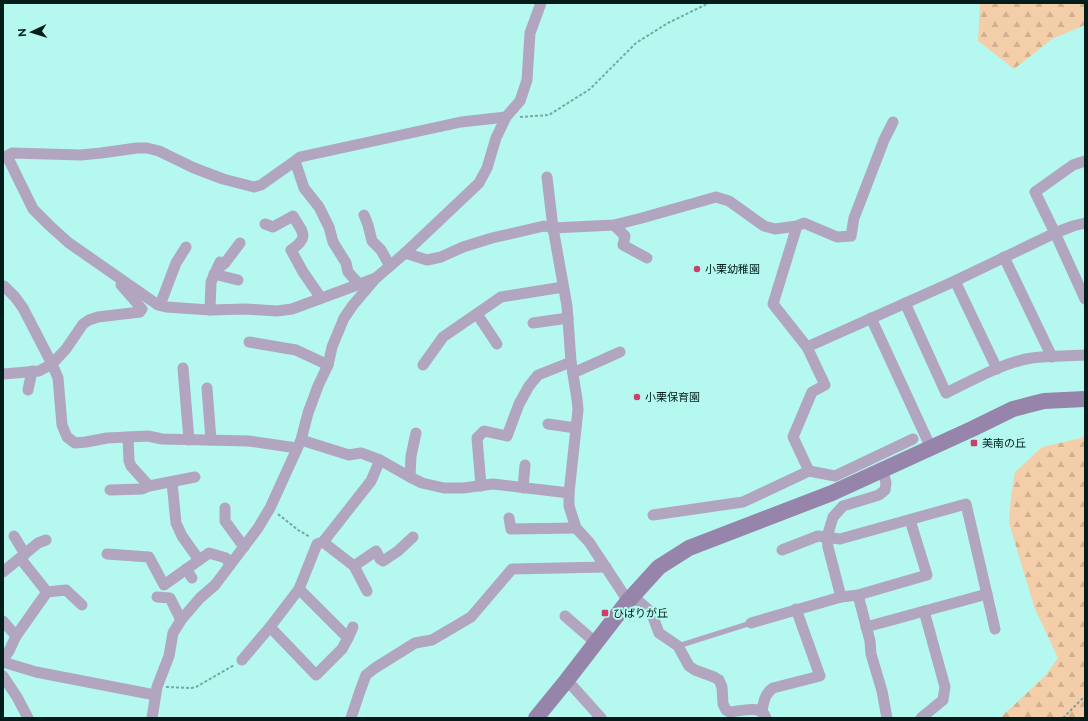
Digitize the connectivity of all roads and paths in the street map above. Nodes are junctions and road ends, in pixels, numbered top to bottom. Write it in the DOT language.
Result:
graph roads {
  1 [pos="541,3"];
  2 [pos="709,3"];
  3 [pos="506,117"];
  4 [pos="893,122"];
  5 [pos="295,161"];
  6 [pos="1085,161"];
  7 [pos="548,177"];
  8 [pos="364,215"];
  9 [pos="1085,223"];
  10 [pos="265,224"];
  11 [pos="614,225"];
  12 [pos="797,226"];
  13 [pos="553,228"];
  14 [pos="1055,233"];
  15 [pos="240,243"];
  16 [pos="186,247"];
  17 [pos="405,253"];
  18 [pos="1004,257"];
  19 [pos="647,258"];
  20 [pos="390,266"];
  21 [pos="217,268"];
  22 [pos="117,277"];
  23 [pos="376,278"];
  24 [pos="238,280"];
  25 [pos="955,281"];
  26 [pos="359,284"];
  27 [pos="4,286"];
  28 [pos="563,287"];
  29 [pos="321,298"];
  30 [pos="1085,299"];
  31 [pos="905,303"];
  32 [pos="160,306"];
  33 [pos="210,310"];
  34 [pos="477,314"];
  35 [pos="568,318"];
  36 [pos="871,318"];
  37 [pos="533,323"];
  38 [pos="249,342"];
  39 [pos="497,344"];
  40 [pos="807,347"];
  41 [pos="620,352"];
  42 [pos="1085,355"];
  43 [pos="1052,357"];
  44 [pos="571,362"];
  45 [pos="52,364"];
  46 [pos="423,365"];
  47 [pos="328,366"];
  48 [pos="184,368"];
  49 [pos="997,369"];
  50 [pos="32,371"];
  51 [pos="573,373"];
  52 [pos="3,374"];
  53 [pos="207,388"];
  54 [pos="28,390"];
  55 [pos="1085,399"];
  56 [pos="548,424"];
  57 [pos="576,428"];
  58 [pos="416,433"];
  59 [pos="128,437"];
  60 [pos="913,439"];
  61 [pos="189,440"];
  62 [pos="210,440"];
  63 [pos="299,444"];
  64 [pos="931,448"];
  65 [pos="380,460"];
  66 [pos="525,465"];
  67 [pos="883,470"];
  68 [pos="809,471"];
  69 [pos="195,477"];
  70 [pos="410,477"];
  71 [pos="172,482"];
  72 [pos="149,486"];
  73 [pos="482,486"];
  74 [pos="523,488"];
  75 [pos="110,490"];
  76 [pos="569,493"];
  77 [pos="225,508"];
  78 [pos="270,508"];
  79 [pos="653,515"];
  80 [pos="508,518"];
  81 [pos="910,520"];
  82 [pos="576,528"];
  83 [pos="14,536"];
  84 [pos="413,537"];
  85 [pos="827,537"];
  86 [pos="46,540"];
  87 [pos="320,543"];
  88 [pos="244,546"];
  89 [pos="782,550"];
  90 [pos="107,554"];
  91 [pos="23,556"];
  92 [pos="199,560"];
  93 [pos="230,565"];
  94 [pos="354,566"];
  95 [pos="606,567"];
  96 [pos="3,572"];
  97 [pos="299,589"];
  98 [pos="367,590"];
  99 [pos="47,592"];
  100 [pos="987,594"];
  101 [pos="858,595"];
  102 [pos="157,597"];
  103 [pos="842,597"];
  104 [pos="631,599"];
  105 [pos="82,605"];
  106 [pos="796,610"];
  107 [pos="924,611"];
  108 [pos="565,616"];
  109 [pos="181,620"];
  110 [pos="3,621"];
  111 [pos="750,623"];
  112 [pos="270,627"];
  113 [pos="353,627"];
  114 [pos="866,627"];
  115 [pos="995,629"];
  116 [pos="16,636"];
  117 [pos="348,638"];
  118 [pos="596,643"];
  119 [pos="678,646"];
  120 [pos="242,660"];
  121 [pos="3,661"];
  122 [pos="3,676"];
  123 [pos="567,680"];
  124 [pos="156,691"];
  125 [pos="1085,696"];
  126 [pos="764,714"];
  127 [pos="28,718"];
  128 [pos="152,718"];
  129 [pos="351,718"];
  130 [pos="536,718"];
  131 [pos="601,718"];
  132 [pos="887,718"];
  133 [pos="923,718"];
  134 [pos="1063,718"];
  1 -- 3 [label="street"];
  2 -- 3 [label="path"];
  3 -- 5 [label="street"];
  3 -- 17 [label="street"];
  4 -- 12 [label="street"];
  5 -- 22 [label="street"];
  5 -- 26 [label="street"];
  6 -- 14 [label="street"];
  7 -- 13 [label="street"];
  8 -- 20 [label="street"];
  9 -- 14 [label="street"];
  10 -- 29 [label="street"];
  11 -- 12 [label="street"];
  11 -- 13 [label="street"];
  11 -- 19 [label="street"];
  12 -- 40 [label="street"];
  13 -- 17 [label="street"];
  13 -- 28 [label="street"];
  14 -- 18 [label="street"];
  14 -- 30 [label="street"];
  15 -- 21 [label="street"];
  16 -- 32 [label="street"];
  17 -- 20 [label="street"];
  18 -- 25 [label="street"];
  18 -- 43 [label="street"];
  20 -- 23 [label="street"];
  21 -- 24 [label="street"];
  21 -- 33 [label="street"];
  22 -- 32 [label="street"];
  22 -- 45 [label="street"];
  23 -- 26 [label="street"];
  23 -- 47 [label="street"];
  25 -- 31 [label="street"];
  25 -- 49 [label="street"];
  26 -- 29 [label="street"];
  27 -- 45 [label="street"];
  28 -- 34 [label="street"];
  28 -- 35 [label="street"];
  29 -- 33 [label="street"];
  31 -- 36 [label="street"];
  31 -- 49 [label="street"];
  32 -- 33 [label="street"];
  34 -- 39 [label="street"];
  34 -- 46 [label="street"];
  35 -- 37 [label="street"];
  35 -- 44 [label="street"];
  36 -- 40 [label="street"];
  36 -- 64 [label="street"];
  38 -- 47 [label="street"];
  40 -- 68 [label="street"];
  41 -- 51 [label="street"];
  42 -- 43 [label="street"];
  43 -- 49 [label="street"];
  44 -- 51 [label="street"];
  44 -- 73 [label="street"];
  45 -- 50 [label="street"];
  45 -- 59 [label="street"];
  47 -- 63 [label="street"];
  48 -- 61 [label="street"];
  50 -- 52 [label="street"];
  50 -- 54 [label="street"];
  51 -- 57 [label="street"];
  53 -- 62 [label="street"];
  55 -- 64 [label="street"];
  56 -- 57 [label="street"];
  57 -- 76 [label="street"];
  58 -- 70 [label="street"];
  59 -- 61 [label="street"];
  59 -- 72 [label="street"];
  60 -- 68 [label="street"];
  61 -- 62 [label="street"];
  62 -- 63 [label="street"];
  63 -- 65 [label="street"];
  63 -- 78 [label="street"];
  64 -- 67 [label="street"];
  65 -- 70 [label="street"];
  65 -- 87 [label="street"];
  66 -- 74 [label="street"];
  67 -- 85 [label="street"];
  67 -- 104 [label="street"];
  68 -- 79 [label="street"];
  69 -- 71 [label="street"];
  70 -- 73 [label="street"];
  71 -- 72 [label="street"];
  71 -- 92 [label="street"];
  72 -- 75 [label="street"];
  73 -- 74 [label="street"];
  74 -- 76 [label="street"];
  76 -- 82 [label="street"];
  77 -- 88 [label="street"];
  78 -- 87 [label="path"];
  78 -- 88 [label="street"];
  80 -- 82 [label="street"];
  81 -- 85 [label="street"];
  81 -- 100 [label="street"];
  81 -- 101 [label="street"];
  82 -- 95 [label="street"];
  83 -- 91 [label="street"];
  84 -- 94 [label="street"];
  85 -- 89 [label="street"];
  85 -- 103 [label="street"];
  86 -- 91 [label="street"];
  87 -- 94 [label="street"];
  87 -- 97 [label="street"];
  88 -- 93 [label="street"];
  90 -- 92 [label="street"];
  91 -- 96 [label="street"];
  91 -- 99 [label="street"];
  92 -- 93 [label="street"];
  93 -- 109 [label="street"];
  94 -- 98 [label="street"];
  95 -- 104 [label="street"];
  95 -- 129 [label="street"];
  97 -- 112 [label="street"];
  97 -- 117 [label="street"];
  99 -- 105 [label="street"];
  99 -- 116 [label="street"];
  100 -- 107 [label="street"];
  100 -- 115 [label="street"];
  101 -- 103 [label="street"];
  101 -- 114 [label="street"];
  102 -- 109 [label="street"];
  103 -- 106 [label="street"];
  104 -- 118 [label="street"];
  104 -- 119 [label="street"];
  106 -- 111 [label="street"];
  106 -- 126 [label="street"];
  107 -- 114 [label="street"];
  107 -- 133 [label="street"];
  108 -- 118 [label="street"];
  109 -- 124 [label="street"];
  110 -- 116 [label="street"];
  111 -- 119 [label="lane"];
  112 -- 117 [label="street"];
  112 -- 120 [label="street"];
  113 -- 117 [label="street"];
  114 -- 132 [label="street"];
  116 -- 121 [label="street"];
  118 -- 123 [label="street"];
  119 -- 126 [label="street"];
  120 -- 124 [label="path"];
  121 -- 124 [label="street"];
  122 -- 127 [label="street"];
  123 -- 130 [label="street"];
  123 -- 131 [label="street"];
  124 -- 128 [label="street"];
  125 -- 134 [label="path"];
}
